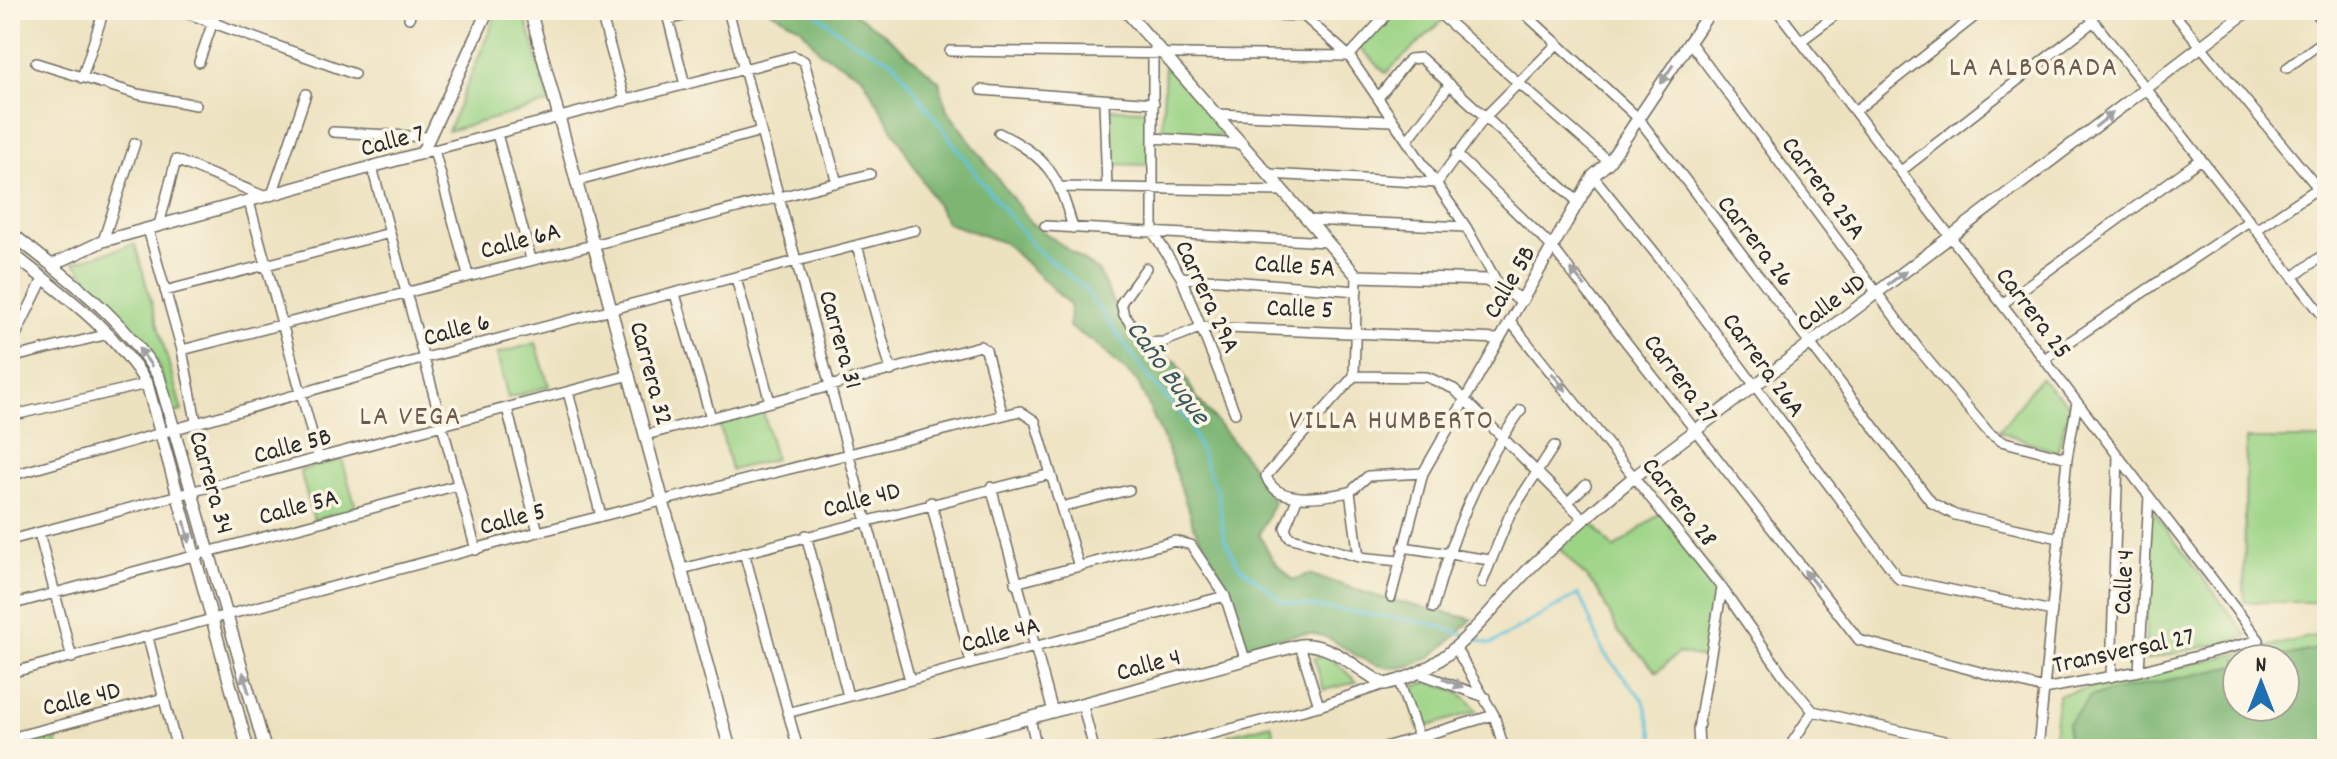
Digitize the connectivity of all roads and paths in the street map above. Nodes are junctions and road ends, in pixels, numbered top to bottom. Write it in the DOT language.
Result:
graph roads {
  1 [pos="104,10"];
  2 [pos="178,10"];
  3 [pos="217,10"];
  4 [pos="488,10"];
  5 [pos="530,10"];
  6 [pos="600,10"];
  7 [pos="704,10"];
  8 [pos="728,10"];
  9 [pos="1124,10"];
  10 [pos="1370,10"];
  11 [pos="1391,10"];
  12 [pos="1435,10"];
  13 [pos="1521,10"];
  14 [pos="1711,10"];
  15 [pos="1777,10"];
  16 [pos="1842,10"];
  17 [pos="1983,10"];
  18 [pos="2085,10"];
  19 [pos="2171,10"];
  20 [pos="2314,10"];
  21 [pos="2243,12"];
  22 [pos="1301,13"];
  23 [pos="667,15"];
  24 [pos="1382,21"];
  25 [pos="2094,21"];
  26 [pos="212,24"];
  27 [pos="2327,27"];
  28 [pos="2327,38"];
  29 [pos="1689,41"];
  30 [pos="1801,41"];
  31 [pos="1557,44"];
  32 [pos="2201,46"];
  33 [pos="950,51"];
  34 [pos="1157,52"];
  35 [pos="1349,56"];
  36 [pos="199,62"];
  37 [pos="36,63"];
  38 [pos="2287,68"];
  39 [pos="746,69"];
  40 [pos="354,74"];
  41 [pos="82,78"];
  42 [pos="1516,82"];
  43 [pos="1450,84"];
  44 [pos="685,85"];
  45 [pos="2146,88"];
  46 [pos="981,90"];
  47 [pos="306,94"];
  48 [pos="1378,98"];
  49 [pos="625,101"];
  50 [pos="1104,102"];
  51 [pos="1154,103"];
  52 [pos="196,105"];
  53 [pos="1855,111"];
  54 [pos="1216,114"];
  55 [pos="561,117"];
  56 [pos="1485,117"];
  57 [pos="1638,118"];
  58 [pos="1393,121"];
  59 [pos="761,131"];
  60 [pos="333,132"];
  61 [pos="999,133"];
  62 [pos="497,134"];
  63 [pos="427,137"];
  64 [pos="1153,138"];
  65 [pos="1407,141"];
  66 [pos="135,143"];
  67 [pos="1241,144"];
  68 [pos="428,151"];
  69 [pos="1456,154"];
  70 [pos="2201,159"];
  71 [pos="1609,162"];
  72 [pos="372,167"];
  73 [pos="1901,171"];
  74 [pos="870,174"];
  75 [pos="1268,174"];
  76 [pos="1593,176"];
  77 [pos="578,181"];
  78 [pos="837,183"];
  79 [pos="1437,183"];
  80 [pos="1061,187"];
  81 [pos="1107,188"];
  82 [pos="1152,188"];
  83 [pos="1283,191"];
  84 [pos="269,196"];
  85 [pos="779,197"];
  86 [pos="249,202"];
  87 [pos="1578,202"];
  88 [pos="1308,220"];
  89 [pos="2249,221"];
  90 [pos="1045,226"];
  91 [pos="153,227"];
  92 [pos="1466,227"];
  93 [pos="1073,228"];
  94 [pos="915,230"];
  95 [pos="2256,230"];
  96 [pos="10,232"];
  97 [pos="1153,232"];
  98 [pos="390,233"];
  99 [pos="1952,238"];
  100 [pos="103,241"];
  101 [pos="1327,242"];
  102 [pos="594,243"];
  103 [pos="857,245"];
  104 [pos="1552,247"];
  105 [pos="10,252"];
  106 [pos="2327,252"];
  107 [pos="531,259"];
  108 [pos="797,262"];
  109 [pos="52,265"];
  110 [pos="267,266"];
  111 [pos="1146,268"];
  112 [pos="468,275"];
  113 [pos="1357,276"];
  114 [pos="1181,277"];
  115 [pos="2293,277"];
  116 [pos="736,278"];
  117 [pos="43,279"];
  118 [pos="1498,284"];
  119 [pos="165,291"];
  120 [pos="1357,291"];
  121 [pos="406,292"];
  122 [pos="1877,293"];
  123 [pos="675,294"];
  124 [pos="1522,300"];
  125 [pos="2002,304"];
  126 [pos="613,309"];
  127 [pos="10,319"];
  128 [pos="1510,321"];
  129 [pos="2327,321"];
  130 [pos="20,326"];
  131 [pos="282,326"];
  132 [pos="1202,327"];
  133 [pos="1356,331"];
  134 [pos="109,334"];
  135 [pos="1500,339"];
  136 [pos="1810,344"];
  137 [pos="10,347"];
  138 [pos="182,350"];
  139 [pos="10,358"];
  140 [pos="425,358"];
  141 [pos="2044,359"];
  142 [pos="891,371"];
  143 [pos="630,375"];
  144 [pos="1354,376"];
  145 [pos="147,384"];
  146 [pos="833,386"];
  147 [pos="1754,386"];
  148 [pos="568,392"];
  149 [pos="301,393"];
  150 [pos="1466,398"];
  151 [pos="770,402"];
  152 [pos="2077,402"];
  153 [pos="507,408"];
  154 [pos="1521,410"];
  155 [pos="1002,413"];
  156 [pos="1235,413"];
  157 [pos="10,416"];
  158 [pos="711,418"];
  159 [pos="196,421"];
  160 [pos="442,426"];
  161 [pos="175,428"];
  162 [pos="1695,431"];
  163 [pos="162,433"];
  164 [pos="646,435"];
  165 [pos="1503,436"];
  166 [pos="1554,446"];
  167 [pos="849,453"];
  168 [pos="2118,456"];
  169 [pos="2067,458"];
  170 [pos="319,459"];
  171 [pos="1536,470"];
  172 [pos="1423,473"];
  173 [pos="1051,474"];
  174 [pos="10,476"];
  175 [pos="1634,477"];
  176 [pos="458,485"];
  177 [pos="1586,485"];
  178 [pos="991,487"];
  179 [pos="1129,490"];
  180 [pos="1350,492"];
  181 [pos="195,493"];
  182 [pos="2149,496"];
  183 [pos="180,497"];
  184 [pos="1297,499"];
  185 [pos="663,502"];
  186 [pos="931,502"];
  187 [pos="1568,502"];
  188 [pos="1061,507"];
  189 [pos="601,516"];
  190 [pos="1584,519"];
  191 [pos="865,520"];
  192 [pos="538,532"];
  193 [pos="39,533"];
  194 [pos="806,535"];
  195 [pos="2059,538"];
  196 [pos="10,540"];
  197 [pos="1403,547"];
  198 [pos="476,550"];
  199 [pos="210,552"];
  200 [pos="744,552"];
  201 [pos="1447,553"];
  202 [pos="193,557"];
  203 [pos="1359,557"];
  204 [pos="1490,560"];
  205 [pos="1399,561"];
  206 [pos="1079,567"];
  207 [pos="682,569"];
  208 [pos="1015,583"];
  209 [pos="1482,583"];
  210 [pos="1722,588"];
  211 [pos="56,593"];
  212 [pos="1225,596"];
  213 [pos="1391,597"];
  214 [pos="10,605"];
  215 [pos="1433,608"];
  216 [pos="2052,611"];
  217 [pos="227,617"];
  218 [pos="211,620"];
  219 [pos="148,638"];
  220 [pos="1859,640"];
  221 [pos="2259,640"];
  222 [pos="1300,645"];
  223 [pos="1033,647"];
  224 [pos="1459,647"];
  225 [pos="72,658"];
  226 [pos="1245,659"];
  227 [pos="971,663"];
  228 [pos="2139,671"];
  229 [pos="10,673"];
  230 [pos="1421,674"];
  231 [pos="2111,677"];
  232 [pos="910,680"];
  233 [pos="1399,681"];
  234 [pos="1385,684"];
  235 [pos="2044,689"];
  236 [pos="848,696"];
  237 [pos="1485,697"];
  238 [pos="164,698"];
  239 [pos="1082,703"];
  240 [pos="1319,706"];
  241 [pos="1813,711"];
  242 [pos="1053,712"];
  243 [pos="787,713"];
  244 [pos="1494,715"];
  245 [pos="1030,718"];
  246 [pos="977,732"];
  247 [pos="10,738"];
  248 [pos="1419,738"];
  249 [pos="929,747"];
  250 [pos="177,749"];
  251 [pos="248,749"];
  252 [pos="265,749"];
  253 [pos="730,749"];
  254 [pos="798,749"];
  255 [pos="914,749"];
  256 [pos="981,749"];
  257 [pos="1037,749"];
  258 [pos="1094,749"];
  259 [pos="1154,749"];
  260 [pos="1378,749"];
  261 [pos="1504,749"];
  262 [pos="1717,749"];
  263 [pos="1788,749"];
  264 [pos="1979,749"];
  265 [pos="2038,749"];
  1 -- 41 [label="street"];
  2 -- 26 [label="street"];
  3 -- 26 [label="street"];
  4 -- 63 [label="street"];
  5 -- 55 [label="street, Carrera 32"];
  6 -- 49 [label="street"];
  7 -- 23 [label="street"];
  8 -- 39 [label="street, Carrera 31"];
  9 -- 22 [label="street"];
  9 -- 34 [label="street"];
  10 -- 24 [label="street"];
  11 -- 24 [label="street"];
  12 -- 42 [label="street"];
  13 -- 31 [label="street, Carrera 26"];
  14 -- 29 [label="street, Calle 5B"];
  15 -- 30 [label="street, Carrera 25"];
  16 -- 30 [label="street"];
  17 -- 53 [label="street"];
  18 -- 25 [label="street"];
  19 -- 32 [label="street"];
  20 -- 27 [label="street"];
  21 -- 32 [label="street, Calle 4D"];
  22 -- 35 [label="street"];
  23 -- 44 [label="street"];
  24 -- 35 [label="street"];
  25 -- 45 [label="street"];
  25 -- 73 [label="street"];
  26 -- 36 [label="street"];
  26 -- 40 [label="street"];
  28 -- 38 [label="street"];
  29 -- 57 [label="street, Calle 5B, one-way"];
  29 -- 122 [label="street, Carrera 25A"];
  30 -- 53 [label="street, Carrera 25"];
  31 -- 42 [label="street"];
  31 -- 57 [label="street, Carrera 26"];
  32 -- 45 [label="street, Calle 4D"];
  32 -- 95 [label="street"];
  33 -- 34 [label="street"];
  34 -- 35 [label="street"];
  34 -- 51 [label="street, Carrera 29A"];
  34 -- 54 [label="street"];
  35 -- 48 [label="street"];
  37 -- 41 [label="street"];
  39 -- 44 [label="street, Calle 7"];
  39 -- 59 [label="street, Carrera 31"];
  39 -- 78 [label="street, Calle 7"];
  41 -- 52 [label="street"];
  42 -- 56 [label="street"];
  42 -- 71 [label="street"];
  43 -- 48 [label="street"];
  43 -- 56 [label="street"];
  43 -- 65 [label="street"];
  44 -- 49 [label="street, Calle 7"];
  45 -- 70 [label="street"];
  99 -- 45 [label="street, Calle 4D, one-way"];
  46 -- 50 [label="street"];
  47 -- 84 [label="street"];
  48 -- 58 [label="street"];
  49 -- 55 [label="street, Calle 7"];
  50 -- 51 [label="street"];
  50 -- 81 [label="street"];
  51 -- 64 [label="street, Carrera 29A"];
  53 -- 73 [label="street, Carrera 25"];
  54 -- 58 [label="street"];
  54 -- 67 [label="street"];
  55 -- 62 [label="street, Calle 7"];
  55 -- 77 [label="street, Carrera 32"];
  56 -- 69 [label="street"];
  56 -- 87 [label="street"];
  57 -- 71 [label="street, Calle 5B"];
  57 -- 136 [label="street, Carrera 26"];
  58 -- 65 [label="street"];
  59 -- 77 [label="street"];
  59 -- 85 [label="street, Carrera 31"];
  60 -- 63 [label="street"];
  61 -- 80 [label="street"];
  62 -- 68 [label="street, Calle 7"];
  62 -- 107 [label="street"];
  63 -- 68 [label="street"];
  64 -- 67 [label="street"];
  64 -- 82 [label="street, Carrera 29A"];
  65 -- 79 [label="street"];
  66 -- 100 [label="street"];
  67 -- 75 [label="street"];
  68 -- 72 [label="street, Calle 7"];
  68 -- 112 [label="street"];
  69 -- 79 [label="street"];
  69 -- 104 [label="street, Carrera 27"];
  70 -- 89 [label="street"];
  70 -- 125 [label="street"];
  71 -- 76 [label="street, Calle 5B"];
  72 -- 84 [label="street, Calle 7"];
  72 -- 98 [label="street"];
  73 -- 99 [label="street, Carrera 25"];
  74 -- 78 [label="street, Calle 6A"];
  75 -- 79 [label="street"];
  75 -- 83 [label="street"];
  76 -- 87 [label="street, Calle 5B"];
  76 -- 147 [label="street, Carrera 26A"];
  77 -- 102 [label="street, Carrera 32"];
  78 -- 85 [label="street, Calle 6A"];
  79 -- 92 [label="street"];
  80 -- 81 [label="street"];
  80 -- 93 [label="street"];
  81 -- 82 [label="street"];
  82 -- 83 [label="street"];
  82 -- 97 [label="street, Carrera 29A"];
  83 -- 88 [label="street"];
  84 -- 86 [label="street, Calle 7"];
  84 -- 91 [label="street"];
  85 -- 102 [label="street, Calle 6A"];
  85 -- 108 [label="street, Carrera 31"];
  86 -- 91 [label="street, Calle 7"];
  86 -- 110 [label="street"];
  87 -- 104 [label="street, Calle 5B"];
  88 -- 92 [label="street"];
  88 -- 101 [label="street"];
  89 -- 95 [label="street"];
  89 -- 141 [label="street"];
  90 -- 93 [label="street"];
  91 -- 100 [label="street, Calle 7"];
  91 -- 119 [label="street"];
  92 -- 118 [label="street"];
  93 -- 97 [label="street"];
  94 -- 103 [label="street, Calle 6"];
  95 -- 115 [label="street"];
  96 -- 109 [label="street"];
  97 -- 101 [label="street"];
  97 -- 114 [label="street, Carrera 29A"];
  98 -- 110 [label="street"];
  98 -- 121 [label="street"];
  122 -- 99 [label="street, Calle 4D, one-way"];
  99 -- 125 [label="street, Carrera 25"];
  100 -- 109 [label="street, Calle 7"];
  101 -- 113 [label="street"];
  102 -- 107 [label="street, Calle 6A"];
  102 -- 126 [label="street, Carrera 32"];
  103 -- 108 [label="street, Calle 6"];
  103 -- 142 [label="street"];
  104 -- 124 [label="street, Calle 5B"];
  162 -- 104 [label="street, Carrera 27, one-way"];
  105 -- 117 [label="street"];
  106 -- 115 [label="street"];
  107 -- 112 [label="street, Calle 6A"];
  108 -- 116 [label="street, Calle 6"];
  108 -- 146 [label="street, Carrera 31"];
  109 -- 117 [label="street"];
  161 -- 109 [label="street, Carrera 34, one-way"];
  110 -- 119 [label="street"];
  110 -- 131 [label="street"];
  111 -- 132 [label="street, Calle 5"];
  112 -- 121 [label="street, Calle 6A"];
  113 -- 118 [label="street, Calle 5A"];
  113 -- 120 [label="street"];
  114 -- 120 [label="street, Calle 5A"];
  114 -- 132 [label="street, Carrera 29A"];
  115 -- 129 [label="street"];
  116 -- 123 [label="street, Calle 6"];
  116 -- 151 [label="street"];
  117 -- 130 [label="street"];
  117 -- 134 [label="street, Carrera 34"];
  118 -- 124 [label="street, Calle 5A"];
  119 -- 138 [label="street"];
  120 -- 133 [label="street"];
  121 -- 131 [label="street, Calle 6A"];
  121 -- 140 [label="street"];
  122 -- 136 [label="street, Calle 4D"];
  122 -- 169 [label="street, Carrera 25A"];
  123 -- 126 [label="street, Calle 6"];
  123 -- 158 [label="street"];
  124 -- 128 [label="street, Calle 5B"];
  125 -- 141 [label="street, Carrera 25"];
  126 -- 140 [label="street, Calle 6"];
  126 -- 143 [label="street, Carrera 32"];
  127 -- 130 [label="street"];
  128 -- 135 [label="street, Calle 5B"];
  128 -- 175 [label="street, Carrera 28, one-way"];
  130 -- 137 [label="street"];
  131 -- 138 [label="street, Calle 6A"];
  131 -- 149 [label="street"];
  132 -- 133 [label="street, Calle 5"];
  132 -- 156 [label="street, Carrera 29A"];
  133 -- 135 [label="street, Calle 5"];
  133 -- 144 [label="street"];
  134 -- 139 [label="street"];
  134 -- 145 [label="street, Carrera 34"];
  135 -- 150 [label="street, Calle 5B"];
  136 -- 147 [label="street, Calle 4D"];
  136 -- 195 [label="street, Carrera 26"];
  138 -- 159 [label="street"];
  140 -- 149 [label="street, Calle 6"];
  140 -- 160 [label="street"];
  141 -- 152 [label="street, Carrera 25"];
  142 -- 146 [label="street"];
  142 -- 155 [label="street"];
  143 -- 148 [label="street, Calle 5B"];
  143 -- 164 [label="street, Carrera 32"];
  144 -- 150 [label="street"];
  144 -- 184 [label="street"];
  145 -- 157 [label="street"];
  145 -- 163 [label="street, Carrera 34"];
  146 -- 151 [label="street"];
  146 -- 167 [label="street, Carrera 31"];
  147 -- 162 [label="street, Calle 4D"];
  147 -- 216 [label="street, Carrera 26A"];
  148 -- 153 [label="street, Calle 5B"];
  148 -- 189 [label="street"];
  149 -- 159 [label="street, Calle 6"];
  149 -- 170 [label="street"];
  150 -- 165 [label="street"];
  150 -- 172 [label="street, Calle 5B"];
  151 -- 158 [label="street"];
  152 -- 168 [label="street, Carrera 25"];
  152 -- 169 [label="street"];
  153 -- 160 [label="street, Calle 5B"];
  153 -- 192 [label="street"];
  154 -- 165 [label="street"];
  155 -- 167 [label="street, Calle 5"];
  155 -- 173 [label="street, Calle 5"];
  158 -- 164 [label="street"];
  159 -- 161 [label="street, Calle 6"];
  160 -- 170 [label="street, Calle 5B"];
  160 -- 176 [label="street"];
  161 -- 163 [label="street, Calle 6"];
  161 -- 181 [label="street, Carrera 34"];
  162 -- 175 [label="street, Calle 4D"];
  220 -- 162 [label="street, Carrera 27, one-way"];
  163 -- 174 [label="street, Calle 6"];
  163 -- 183 [label="street, Carrera 34"];
  164 -- 185 [label="street, Carrera 32"];
  165 -- 171 [label="street"];
  165 -- 201 [label="street"];
  166 -- 171 [label="street"];
  167 -- 185 [label="street, Calle 5"];
  167 -- 191 [label="street, Carrera 31"];
  168 -- 182 [label="street, Carrera 25"];
  168 -- 231 [label="street"];
  169 -- 195 [label="street"];
  170 -- 181 [label="street, Calle 5B"];
  171 -- 187 [label="street"];
  171 -- 204 [label="street"];
  172 -- 180 [label="street"];
  172 -- 197 [label="street, Calle 5B"];
  173 -- 178 [label="street, Calle 4D"];
  173 -- 188 [label="street"];
  175 -- 190 [label="street, Calle 4D"];
  175 -- 210 [label="street, Carrera 28"];
  176 -- 198 [label="street"];
  176 -- 199 [label="street, Calle 5A"];
  177 -- 187 [label="street"];
  178 -- 186 [label="street, Calle 4D"];
  178 -- 208 [label="street"];
  179 -- 188 [label="street"];
  180 -- 184 [label="street"];
  180 -- 203 [label="street"];
  181 -- 183 [label="street, Calle 5B"];
  181 -- 199 [label="street, Carrera 34"];
  182 -- 221 [label="street, Carrera 25"];
  182 -- 228 [label="street, Calle 4"];
  183 -- 193 [label="street, Calle 5B"];
  183 -- 202 [label="street, Carrera 34, one-way"];
  184 -- 203 [label="street"];
  185 -- 189 [label="street, Calle 5"];
  185 -- 207 [label="street, Carrera 32"];
  186 -- 191 [label="street, Calle 4D"];
  186 -- 227 [label="street"];
  187 -- 190 [label="street"];
  188 -- 206 [label="street"];
  189 -- 192 [label="street, Calle 5"];
  190 -- 224 [label="street, Calle 4D"];
  191 -- 194 [label="street, Calle 4D"];
  191 -- 232 [label="street, Carrera 31"];
  192 -- 198 [label="street, Calle 5"];
  193 -- 196 [label="street, Calle 5B"];
  193 -- 211 [label="street"];
  194 -- 200 [label="street, Calle 4D"];
  194 -- 236 [label="street"];
  195 -- 216 [label="street"];
  197 -- 201 [label="street"];
  197 -- 205 [label="street, Calle 5B"];
  198 -- 217 [label="street, Calle 5"];
  199 -- 202 [label="street, Calle 5A"];
  199 -- 217 [label="street, Carrera 34"];
  200 -- 207 [label="street, Calle 4D"];
  200 -- 243 [label="street"];
  201 -- 204 [label="street"];
  201 -- 215 [label="street"];
  202 -- 211 [label="street, Calle 5A"];
  202 -- 218 [label="street, Carrera 34"];
  203 -- 205 [label="street"];
  204 -- 209 [label="street"];
  205 -- 213 [label="street, Calle 5B"];
  206 -- 208 [label="street"];
  206 -- 212 [label="street"];
  207 -- 253 [label="street, Carrera 32"];
  208 -- 223 [label="street"];
  210 -- 241 [label="street, Carrera 28"];
  210 -- 262 [label="street"];
  211 -- 214 [label="street, Calle 5A"];
  211 -- 225 [label="street"];
  212 -- 223 [label="street, Calle 4A"];
  212 -- 226 [label="street"];
  216 -- 235 [label="street"];
  217 -- 218 [label="street, Calle 5"];
  252 -- 217 [label="street, Carrera 34, one-way"];
  218 -- 219 [label="street, Calle 5"];
  218 -- 251 [label="street, Carrera 34"];
  219 -- 225 [label="street, Calle 5"];
  219 -- 238 [label="street"];
  220 -- 235 [label="street, Transversal 27"];
  221 -- 228 [label="street, Transversal 27"];
  222 -- 226 [label="street, Calle 4"];
  222 -- 234 [label="street, Calle 4"];
  222 -- 240 [label="street"];
  223 -- 227 [label="street, Calle 4A"];
  223 -- 242 [label="street"];
  224 -- 230 [label="street, Calle 4D"];
  224 -- 237 [label="street"];
  225 -- 229 [label="street, Calle 5"];
  226 -- 239 [label="street, Calle 4"];
  227 -- 232 [label="street, Calle 4A"];
  228 -- 231 [label="street, Transversal 27"];
  230 -- 233 [label="street, Calle 4D"];
  230 -- 237 [label="street, one-way"];
  231 -- 235 [label="street, Transversal 27"];
  232 -- 236 [label="street, Calle 4A"];
  233 -- 234 [label="street, Calle 4D"];
  233 -- 248 [label="street"];
  234 -- 240 [label="street"];
  235 -- 265 [label="street"];
  236 -- 243 [label="street, Calle 4A"];
  237 -- 244 [label="street"];
  238 -- 247 [label="street, Calle 4D"];
  238 -- 250 [label="street"];
  239 -- 242 [label="street, Calle 4"];
  239 -- 258 [label="street"];
  240 -- 259 [label="street"];
  241 -- 263 [label="street"];
  241 -- 264 [label="street"];
  242 -- 245 [label="street, Calle 4"];
  243 -- 254 [label="street"];
  244 -- 248 [label="street"];
  244 -- 261 [label="street"];
  245 -- 246 [label="street, Calle 4"];
  245 -- 257 [label="street"];
  246 -- 249 [label="street, Calle 4"];
  246 -- 256 [label="street"];
  248 -- 260 [label="street"];
  249 -- 255 [label="street, Calle 4"];
}
